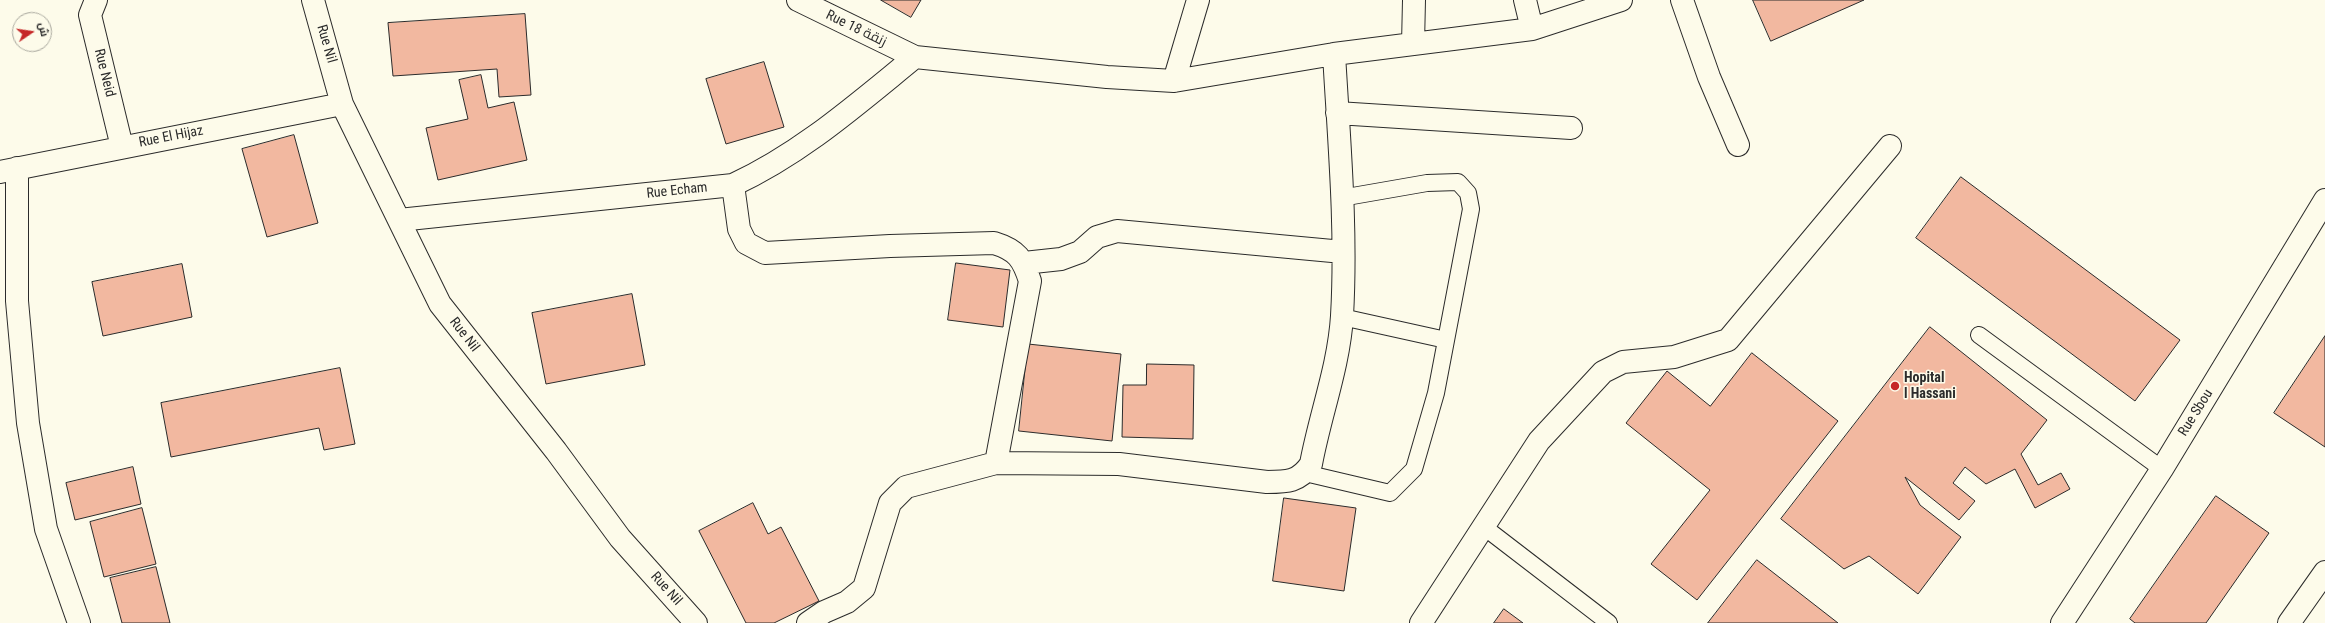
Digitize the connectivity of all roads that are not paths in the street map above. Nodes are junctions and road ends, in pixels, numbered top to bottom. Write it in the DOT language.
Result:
graph roads {
  1 [pos="96,0"];
  2 [pos="313,0"];
  3 [pos="798,0"];
  4 [pos="1198,0"];
  5 [pos="1414,0"];
  6 [pos="1525,0"];
  7 [pos="1621,0"];
  8 [pos="1682,0"];
  9 [pos="1532,29"];
  10 [pos="1413,44"];
  11 [pos="1334,54"];
  12 [pos="915,57"];
  13 [pos="1174,81"];
  14 [pos="342,104"];
  15 [pos="1338,113"];
  16 [pos="1571,128"];
  17 [pos="1738,145"];
  18 [pos="1890,146"];
  19 [pos="122,147"];
  20 [pos="9,170"];
  21 [pos="733,186"];
  22 [pos="1342,198"];
  23 [pos="2325,200"];
  24 [pos="399,220"];
  25 [pos="1343,252"];
  26 [pos="1024,263"];
  27 [pos="1342,317"];
  28 [pos="1979,335"];
  29 [pos="1446,340"];
  30 [pos="996,464"];
  31 [pos="2162,469"];
  32 [pos="1304,473"];
  33 [pos="1484,527"];
  34 [pos="2325,572"];
  35 [pos="79,623"];
  36 [pos="696,623"];
  37 [pos="808,623"];
  38 [pos="1421,623"];
  39 [pos="1609,623"];
  40 [pos="2062,623"];
  41 [pos="2289,623"];
  1 -- 19 [label="street, Rue Neid"];
  2 -- 14 [label="street, Rue Nil"];
  3 -- 12 [label="street, Rue 18 زنقة"];
  4 -- 13 [label="street"];
  5 -- 10 [label="street"];
  6 -- 9 [label="street"];
  7 -- 9 [label="street"];
  8 -- 17 [label="street"];
  9 -- 10 [label="street"];
  10 -- 11 [label="street"];
  11 -- 13 [label="street"];
  11 -- 15 [label="street"];
  12 -- 13 [label="street"];
  12 -- 21 [label="street, Rue Echam"];
  14 -- 19 [label="street, Rue El Hijaz"];
  14 -- 24 [label="street, Rue Nil"];
  15 -- 16 [label="street"];
  15 -- 22 [label="street"];
  18 -- 33 [label="street"];
  19 -- 20 [label="street, Rue El Hijaz"];
  20 -- 35 [label="street"];
  21 -- 24 [label="street, Rue Echam"];
  21 -- 26 [label="street"];
  22 -- 25 [label="street"];
  22 -- 29 [label="lane"];
  23 -- 31 [label="street, Rue Sbou"];
  24 -- 36 [label="street, Rue Nil"];
  25 -- 26 [label="street"];
  25 -- 27 [label="street"];
  26 -- 30 [label="street"];
  27 -- 29 [label="lane"];
  27 -- 32 [label="street"];
  28 -- 31 [label="lane"];
  29 -- 32 [label="lane"];
  30 -- 32 [label="street"];
  30 -- 37 [label="street"];
  31 -- 40 [label="street, Rue Sbou"];
  33 -- 38 [label="street"];
  33 -- 39 [label="lane"];
  34 -- 41 [label="street"];
}
